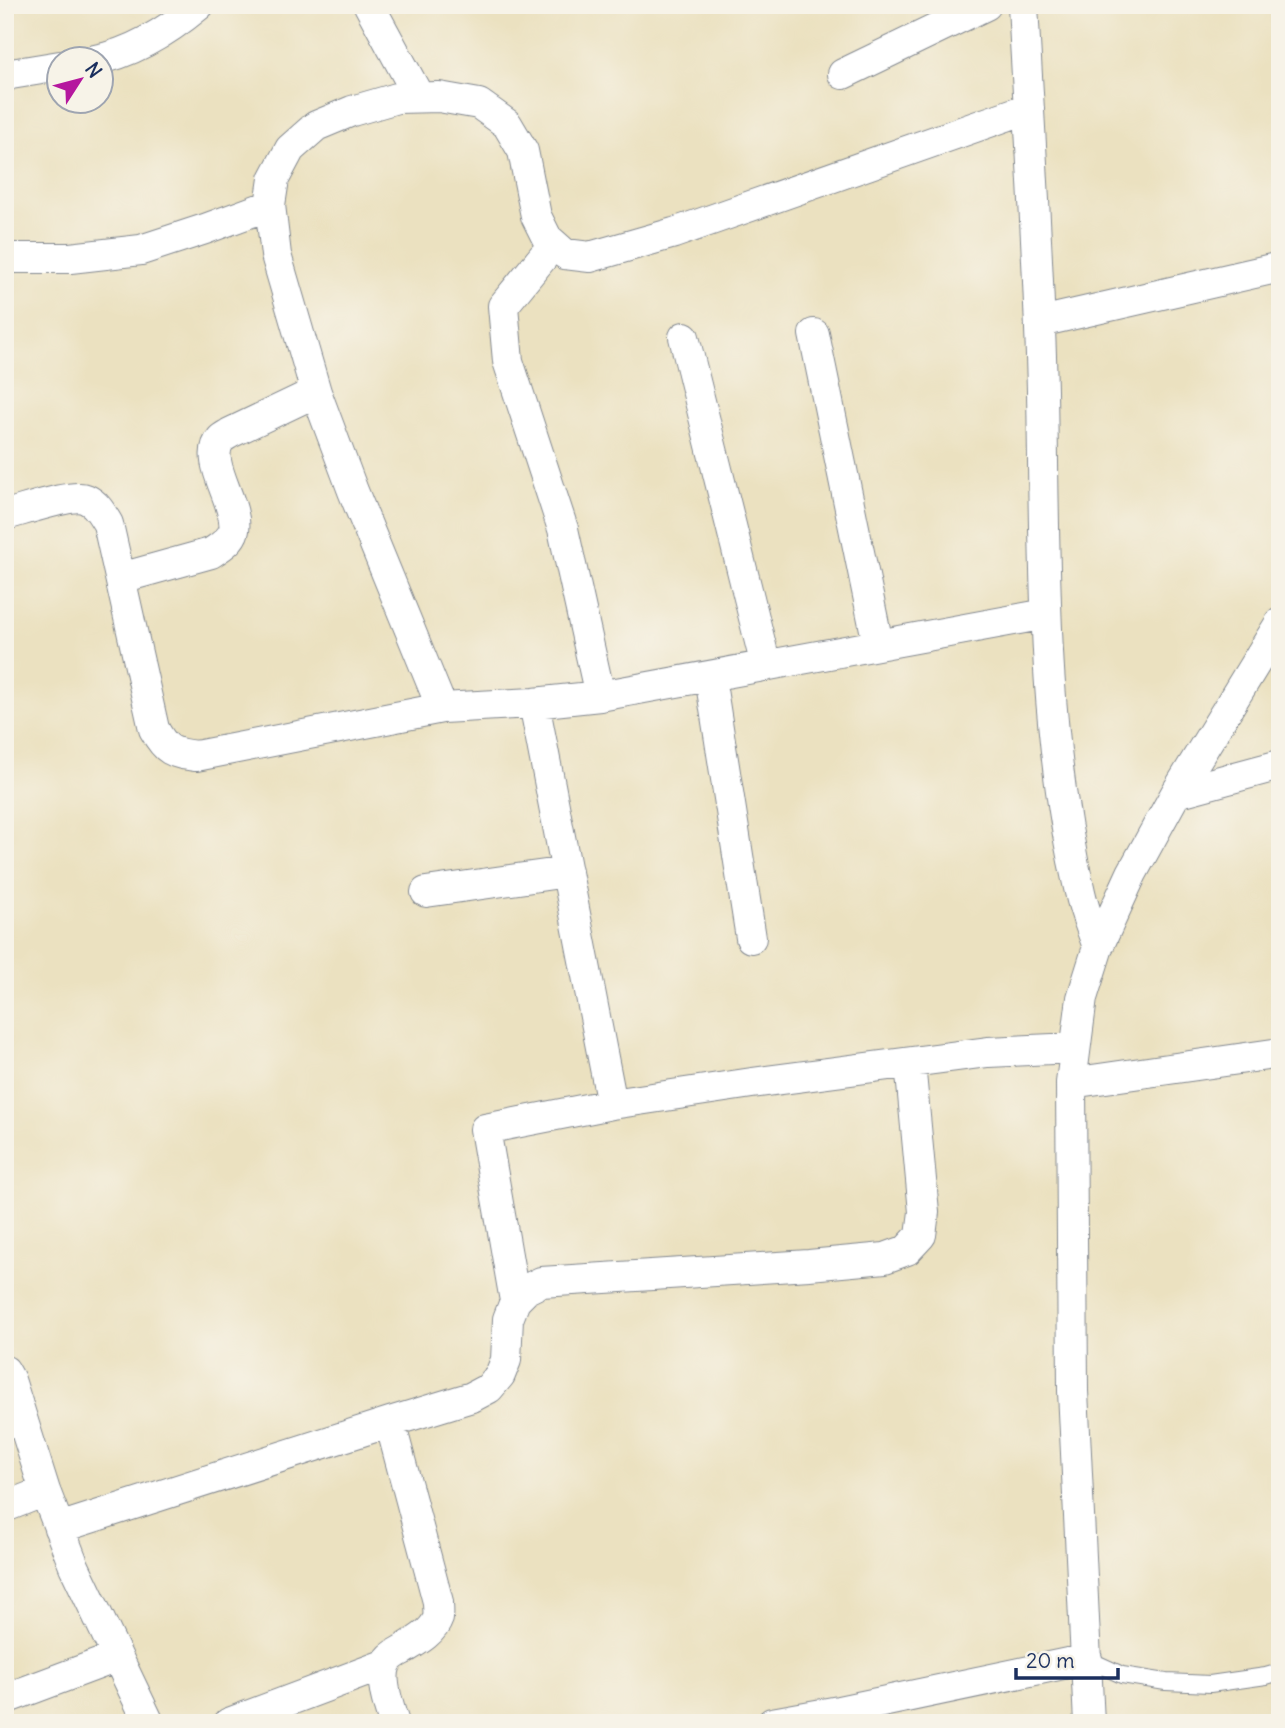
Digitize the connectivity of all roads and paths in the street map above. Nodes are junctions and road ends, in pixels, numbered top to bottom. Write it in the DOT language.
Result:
graph roads {
  1 [pos="199,5"];
  2 [pos="369,5"];
  3 [pos="986,5"];
  4 [pos="1023,5"];
  5 [pos="116,53"];
  6 [pos="46,68"];
  7 [pos="843,74"];
  8 [pos="5,77"];
  9 [pos="419,97"];
  10 [pos="1029,108"];
  11 [pos="270,205"];
  12 [pos="542,257"];
  13 [pos="5,258"];
  14 [pos="1280,267"];
  15 [pos="1040,322"];
  16 [pos="814,334"];
  17 [pos="684,337"];
  18 [pos="316,392"];
  19 [pos="5,515"];
  20 [pos="121,579"];
  21 [pos="1046,614"];
  22 [pos="1280,624"];
  23 [pos="878,644"];
  24 [pos="766,666"];
  25 [pos="710,677"];
  26 [pos="600,696"];
  27 [pos="534,703"];
  28 [pos="442,708"];
  29 [pos="1280,765"];
  30 [pos="1176,793"];
  31 [pos="567,872"];
  32 [pos="426,892"];
  33 [pos="751,937"];
  34 [pos="1098,947"];
  35 [pos="1075,1048"];
  36 [pos="1280,1053"];
  37 [pos="910,1063"];
  38 [pos="1070,1083"];
  39 [pos="612,1104"];
  40 [pos="514,1301"];
  41 [pos="5,1371"];
  42 [pos="390,1422"];
  43 [pos="45,1491"];
  44 [pos="5,1507"];
  45 [pos="59,1528"];
  46 [pos="117,1657"];
  47 [pos="1087,1659"];
  48 [pos="386,1664"];
  49 [pos="1280,1672"];
  50 [pos="5,1699"];
  51 [pos="149,1723"];
  52 [pos="229,1723"];
  53 [pos="394,1723"];
  54 [pos="772,1723"];
  55 [pos="1089,1723"];
  1 -- 5 [label="street"];
  2 -- 9 [label="street"];
  3 -- 7 [label="street"];
  4 -- 10 [label="street"];
  6 -- 8 [label="street"];
  9 -- 10 [label="street"];
  9 -- 11 [label="street"];
  10 -- 15 [label="street"];
  11 -- 13 [label="street"];
  11 -- 18 [label="street"];
  12 -- 26 [label="street"];
  14 -- 15 [label="street"];
  15 -- 21 [label="street"];
  16 -- 23 [label="street"];
  17 -- 24 [label="street"];
  18 -- 20 [label="street"];
  18 -- 28 [label="street"];
  19 -- 20 [label="street"];
  20 -- 28 [label="street"];
  21 -- 23 [label="street"];
  21 -- 34 [label="street"];
  22 -- 30 [label="street"];
  23 -- 24 [label="street"];
  24 -- 25 [label="street"];
  25 -- 26 [label="street"];
  25 -- 33 [label="street"];
  26 -- 27 [label="street"];
  27 -- 28 [label="street"];
  27 -- 31 [label="street"];
  29 -- 30 [label="street"];
  30 -- 34 [label="street"];
  31 -- 32 [label="street"];
  31 -- 39 [label="street"];
  34 -- 35 [label="street"];
  35 -- 37 [label="street"];
  35 -- 38 [label="street"];
  36 -- 38 [label="street"];
  37 -- 39 [label="street"];
  37 -- 40 [label="street"];
  38 -- 47 [label="street"];
  39 -- 40 [label="street"];
  40 -- 42 [label="street"];
  41 -- 43 [label="street"];
  42 -- 45 [label="street"];
  42 -- 48 [label="street"];
  43 -- 44 [label="street"];
  43 -- 45 [label="street"];
  45 -- 46 [label="street"];
  46 -- 50 [label="street"];
  46 -- 51 [label="street"];
  47 -- 49 [label="lane"];
  47 -- 54 [label="street"];
  47 -- 55 [label="street"];
  48 -- 52 [label="street"];
  48 -- 53 [label="street"];
}
